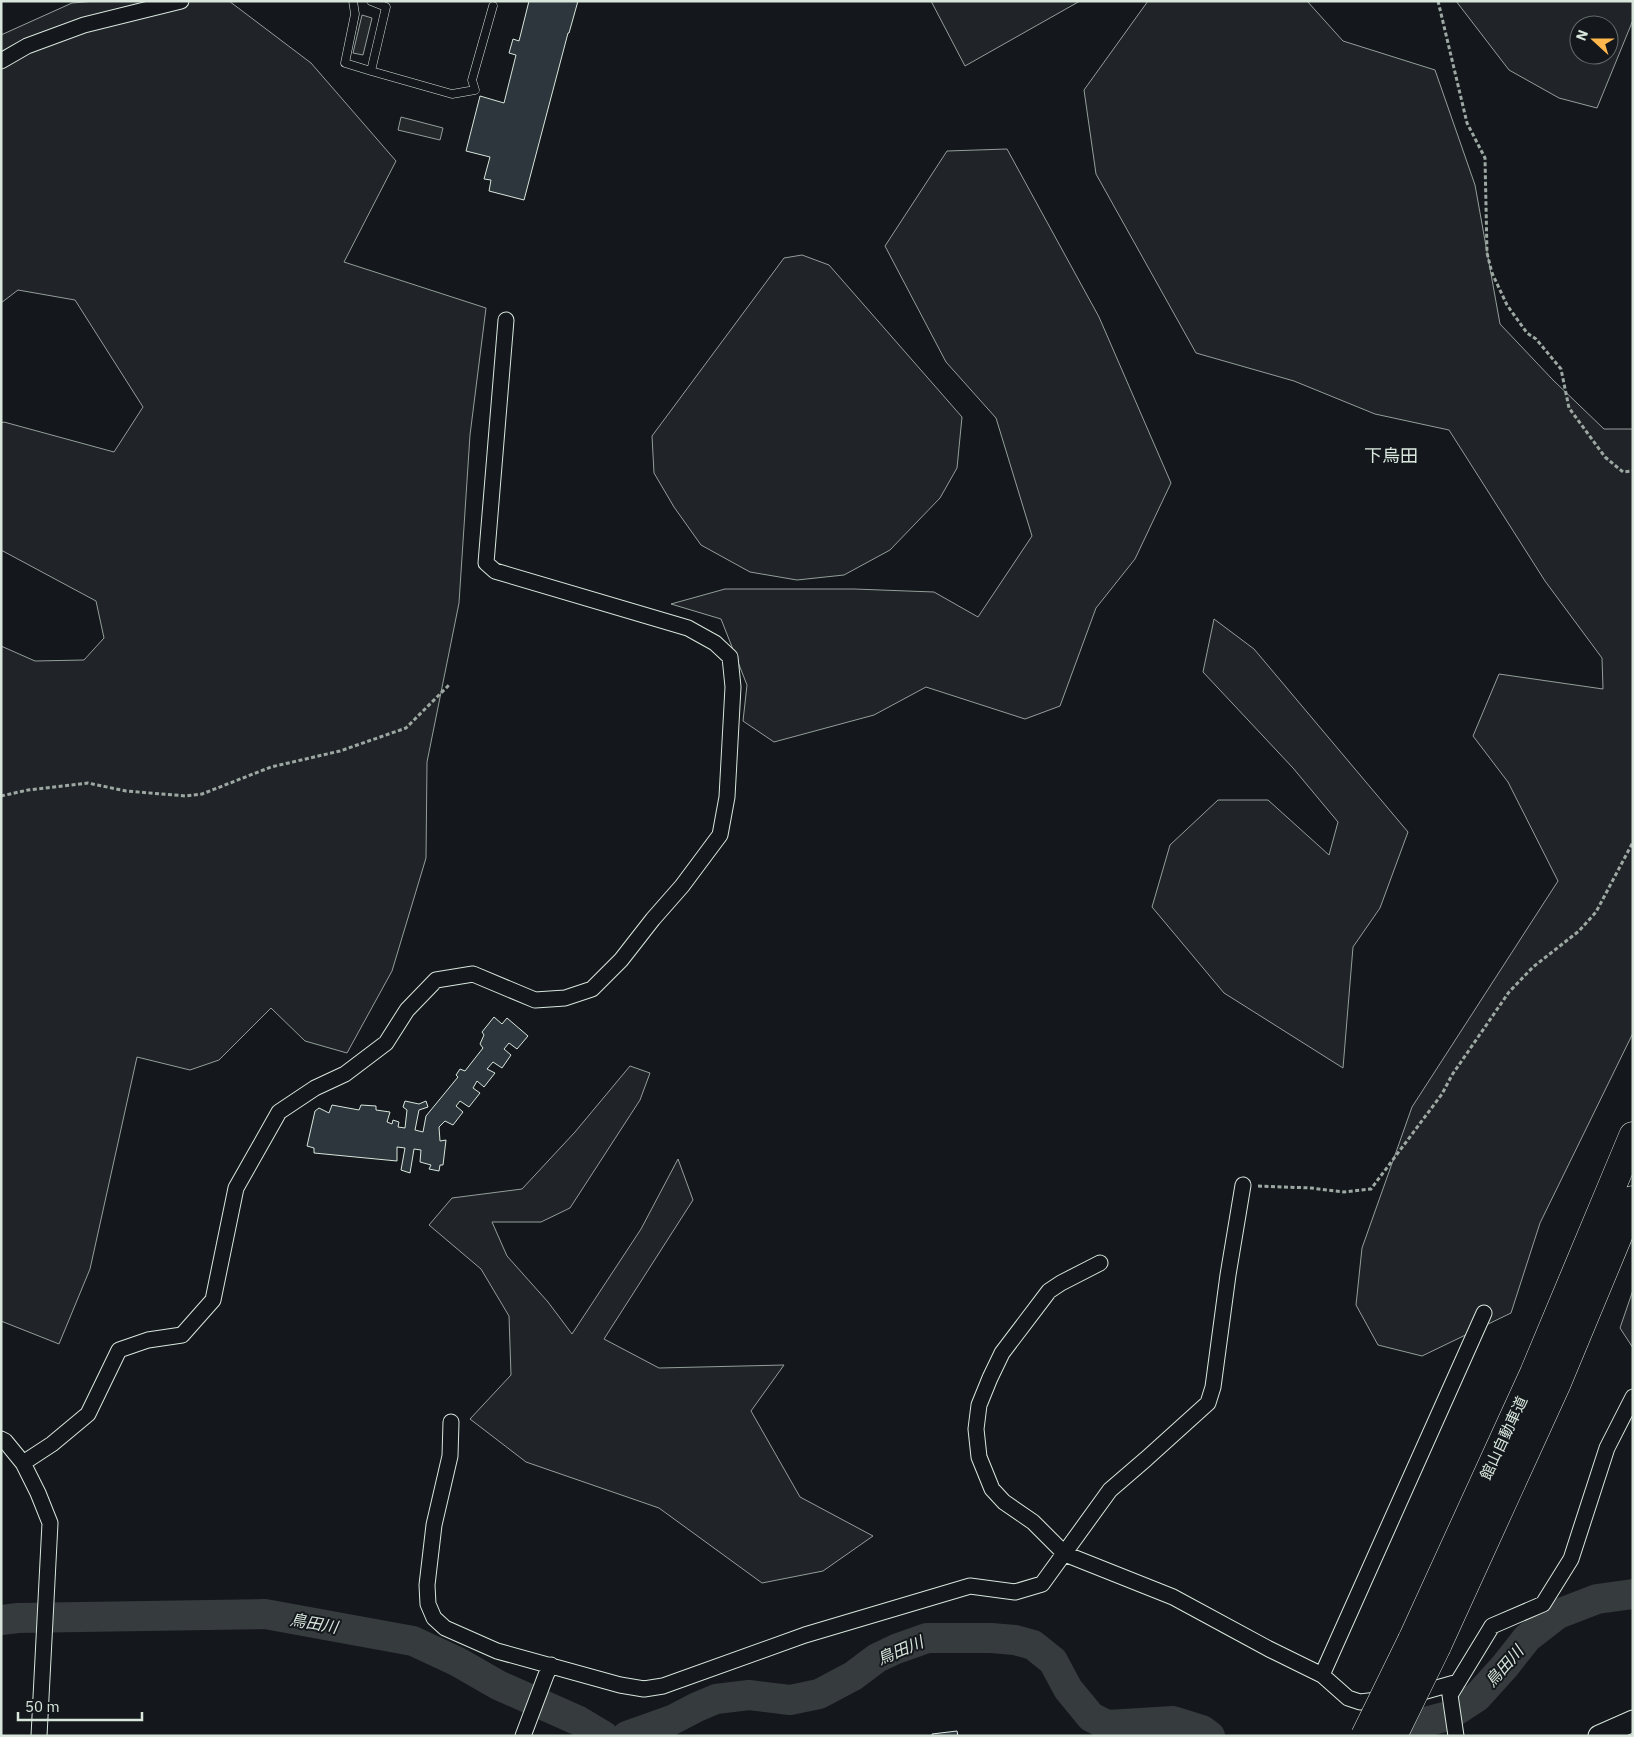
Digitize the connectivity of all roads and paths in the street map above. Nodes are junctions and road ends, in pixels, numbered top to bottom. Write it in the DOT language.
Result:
graph roads {
  1 [pos="181,1"];
  2 [pos="353,1"];
  3 [pos="371,1"];
  4 [pos="1438,1"];
  5 [pos="493,6"];
  6 [pos="1,61"];
  7 [pos="371,71"];
  8 [pos="506,320"];
  9 [pos="1633,471"];
  10 [pos="450,684"];
  11 [pos="1,796"];
  12 [pos="1633,842"];
  13 [pos="1633,1136"];
  14 [pos="1243,1185"];
  15 [pos="1633,1200"];
  16 [pos="1100,1263"];
  17 [pos="1484,1313"];
  18 [pos="1633,1397"];
  19 [pos="451,1422"];
  20 [pos="1,1439"];
  21 [pos="24,1463"];
  22 [pos="1065,1554"];
  23 [pos="1424,1643"];
  24 [pos="548,1670"];
  25 [pos="1322,1675"];
  26 [pos="1458,1682"];
  27 [pos="1633,1721"];
  28 [pos="524,1732"];
  29 [pos="1603,1735"];
  30 [pos="40,1736"];
  31 [pos="1365,1736"];
  32 [pos="1393,1736"];
  33 [pos="1456,1736"];
  1 -- 6 [label="street"];
  2 -- 7 [label="lane"];
  3 -- 7 [label="lane"];
  4 -- 9 [label="path"];
  5 -- 7 [label="lane"];
  8 -- 21 [label="street"];
  10 -- 11 [label="path"];
  12 -- 14 [label="path"];
  13 -- 23 [label="highway, 館山自動車道"];
  14 -- 22 [label="street"];
  15 -- 23 [label="highway, 館山自動車道"];
  16 -- 22 [label="street"];
  17 -- 25 [label="street"];
  18 -- 26 [label="street"];
  19 -- 24 [label="street"];
  20 -- 21 [label="street"];
  21 -- 30 [label="street"];
  22 -- 24 [label="street"];
  22 -- 25 [label="street"];
  23 -- 31 [label="highway, 館山自動車道, bridge"];
  23 -- 32 [label="highway, 館山自動車道, bridge"];
  24 -- 28 [label="street"];
  25 -- 26 [label="street"];
  26 -- 33 [label="street"];
  27 -- 29 [label="street"];
}
